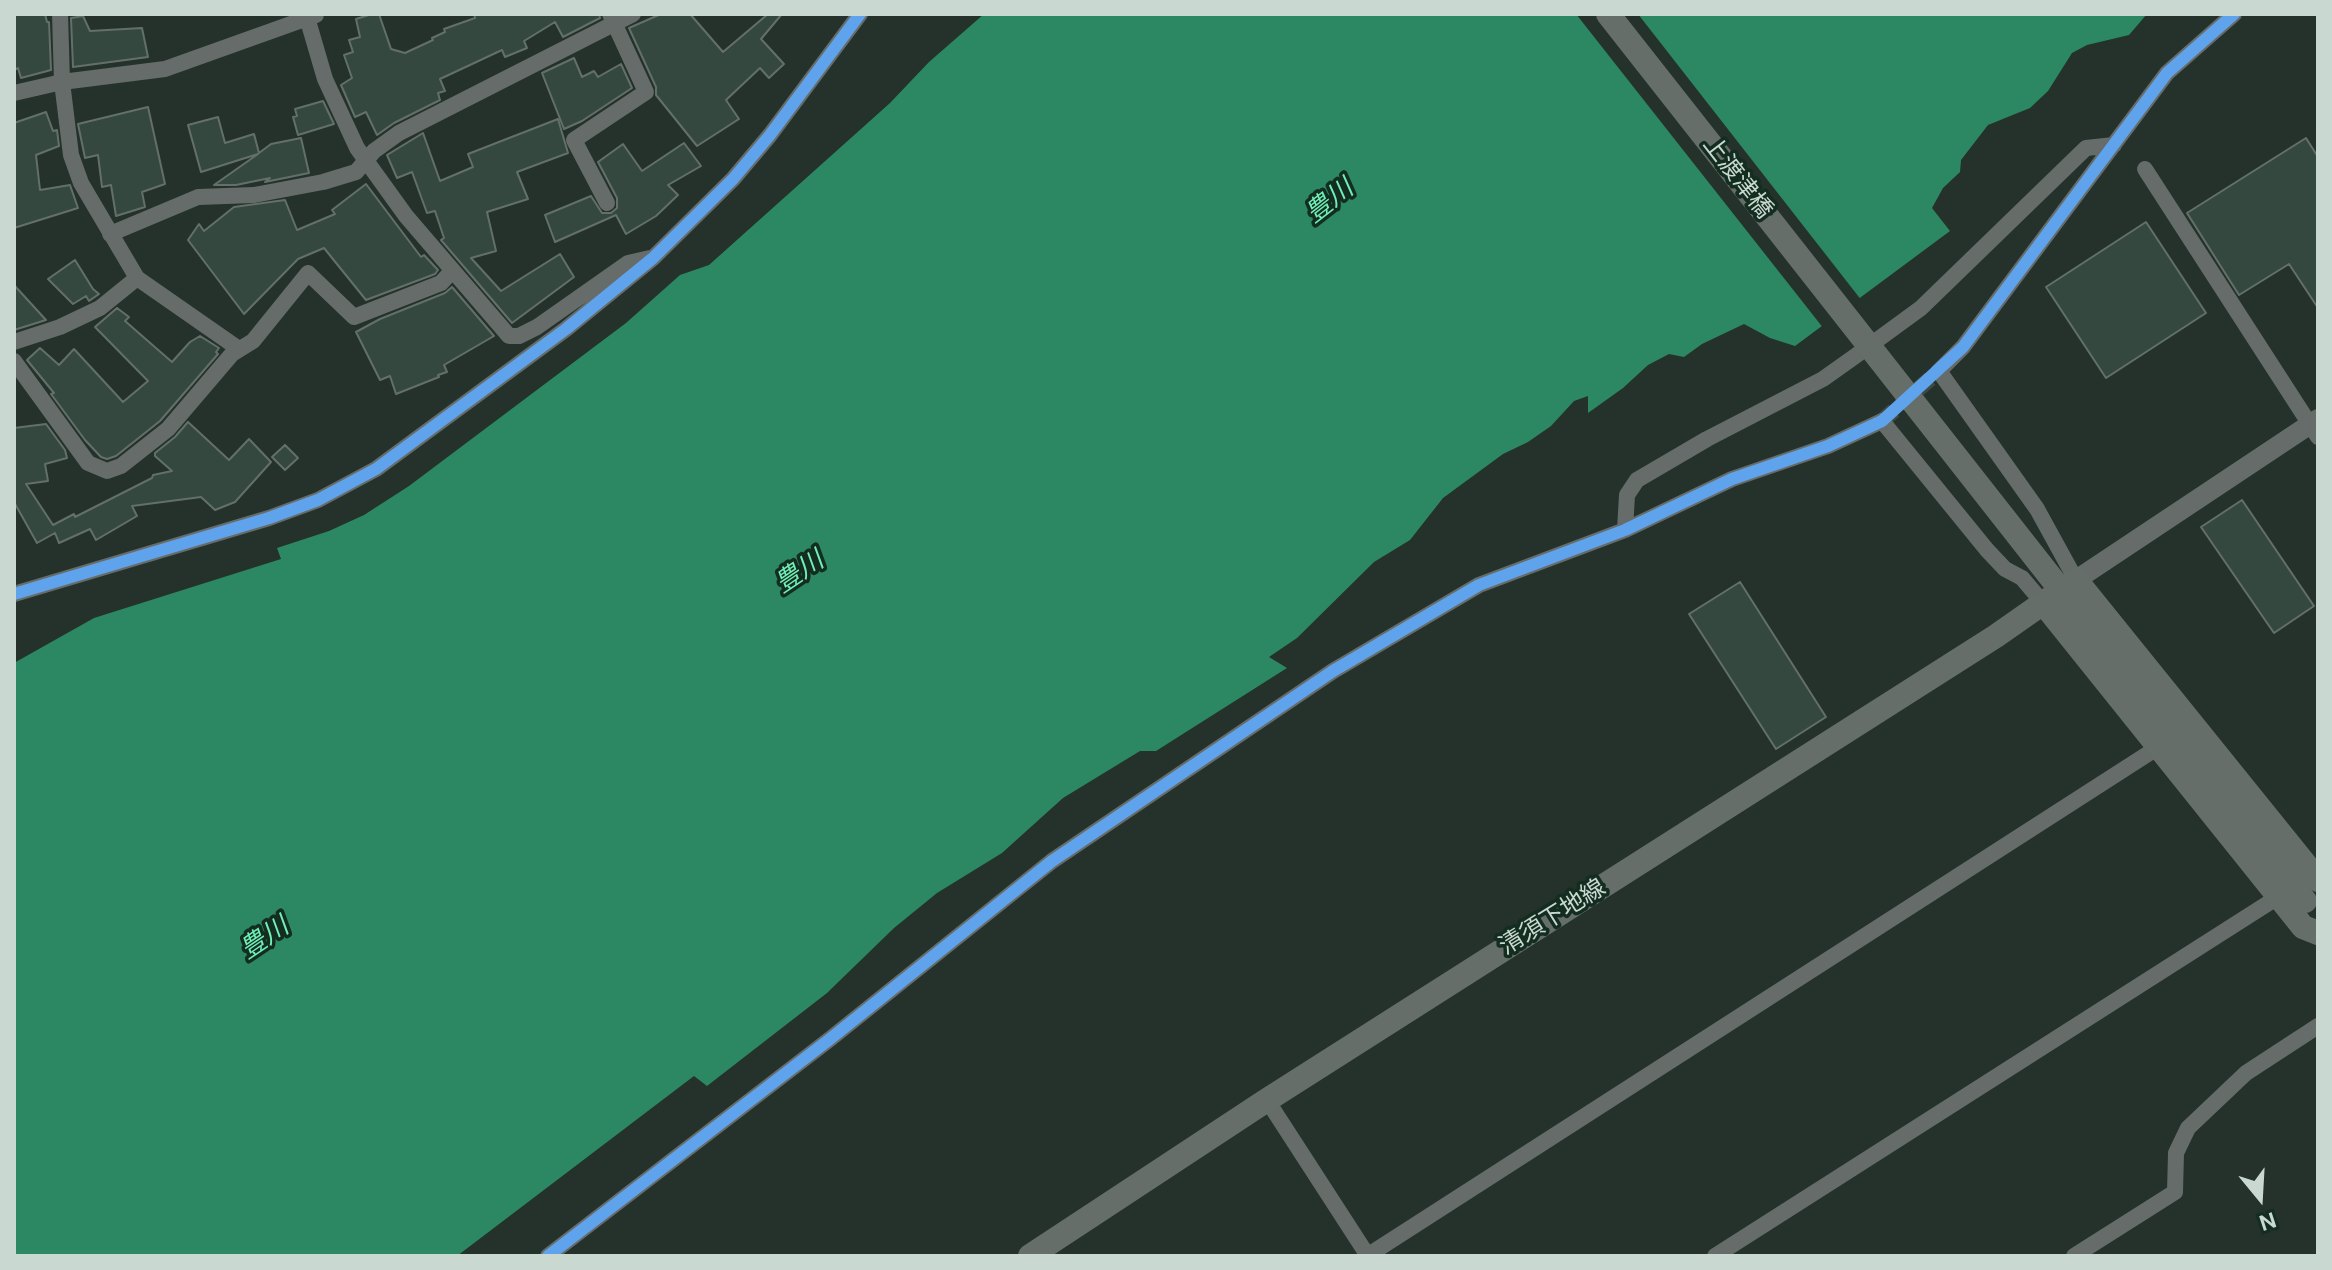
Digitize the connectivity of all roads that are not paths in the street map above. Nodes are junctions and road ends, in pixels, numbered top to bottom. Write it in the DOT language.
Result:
graph roads {
  1 [pos="60,14"];
  2 [pos="633,14"];
  3 [pos="860,14"];
  4 [pos="1608,14"];
  5 [pos="2234,14"];
  6 [pos="310,16"];
  7 [pos="612,19"];
  8 [pos="62,82"];
  9 [pos="14,93"];
  10 [pos="2114,145"];
  11 [pos="365,161"];
  12 [pos="2145,169"];
  13 [pos="607,203"];
  14 [pos="110,234"];
  15 [pos="653,258"];
  16 [pos="452,271"];
  17 [pos="137,278"];
  18 [pos="14,342"];
  19 [pos="1868,344"];
  20 [pos="239,349"];
  21 [pos="14,361"];
  22 [pos="2315,427"];
  23 [pos="1625,530"];
  24 [pos="2076,580"];
  25 [pos="14,594"];
  26 [pos="2044,604"];
  27 [pos="2157,748"];
  28 [pos="2318,880"];
  29 [pos="2278,897"];
  30 [pos="2311,910"];
  31 [pos="2318,933"];
  32 [pos="2318,1026"];
  33 [pos="1267,1100"];
  34 [pos="548,1256"];
  35 [pos="1030,1256"];
  36 [pos="1368,1256"];
  37 [pos="1715,1256"];
  38 [pos="2074,1256"];
  1 -- 8 [label="street"];
  2 -- 7 [label="street"];
  3 -- 15 [label="street"];
  4 -- 19 [label="main road, 上渡津橋"];
  5 -- 10 [label="street"];
  6 -- 8 [label="street"];
  6 -- 11 [label="street"];
  7 -- 11 [label="street"];
  7 -- 13 [label="street"];
  8 -- 9 [label="street"];
  8 -- 14 [label="street"];
  10 -- 19 [label="street"];
  10 -- 24 [label="street"];
  11 -- 14 [label="street"];
  11 -- 16 [label="street"];
  12 -- 22 [label="street"];
  14 -- 17 [label="street"];
  15 -- 16 [label="street"];
  15 -- 25 [label="street"];
  16 -- 20 [label="street"];
  17 -- 18 [label="street"];
  17 -- 20 [label="street"];
  19 -- 23 [label="street"];
  19 -- 30 [label="main road, 上渡津橋, bridge"];
  20 -- 21 [label="street"];
  22 -- 24 [label="street"];
  23 -- 26 [label="street"];
  23 -- 34 [label="street"];
  24 -- 26 [label="main road, 清須下地線"];
  24 -- 28 [label="main road"];
  26 -- 27 [label="main road"];
  26 -- 33 [label="main road, 清須下地線"];
  27 -- 29 [label="main road"];
  27 -- 36 [label="street"];
  29 -- 31 [label="main road"];
  29 -- 37 [label="street"];
  32 -- 38 [label="street"];
  33 -- 35 [label="main road, 清須下地線"];
  33 -- 36 [label="street"];
}
